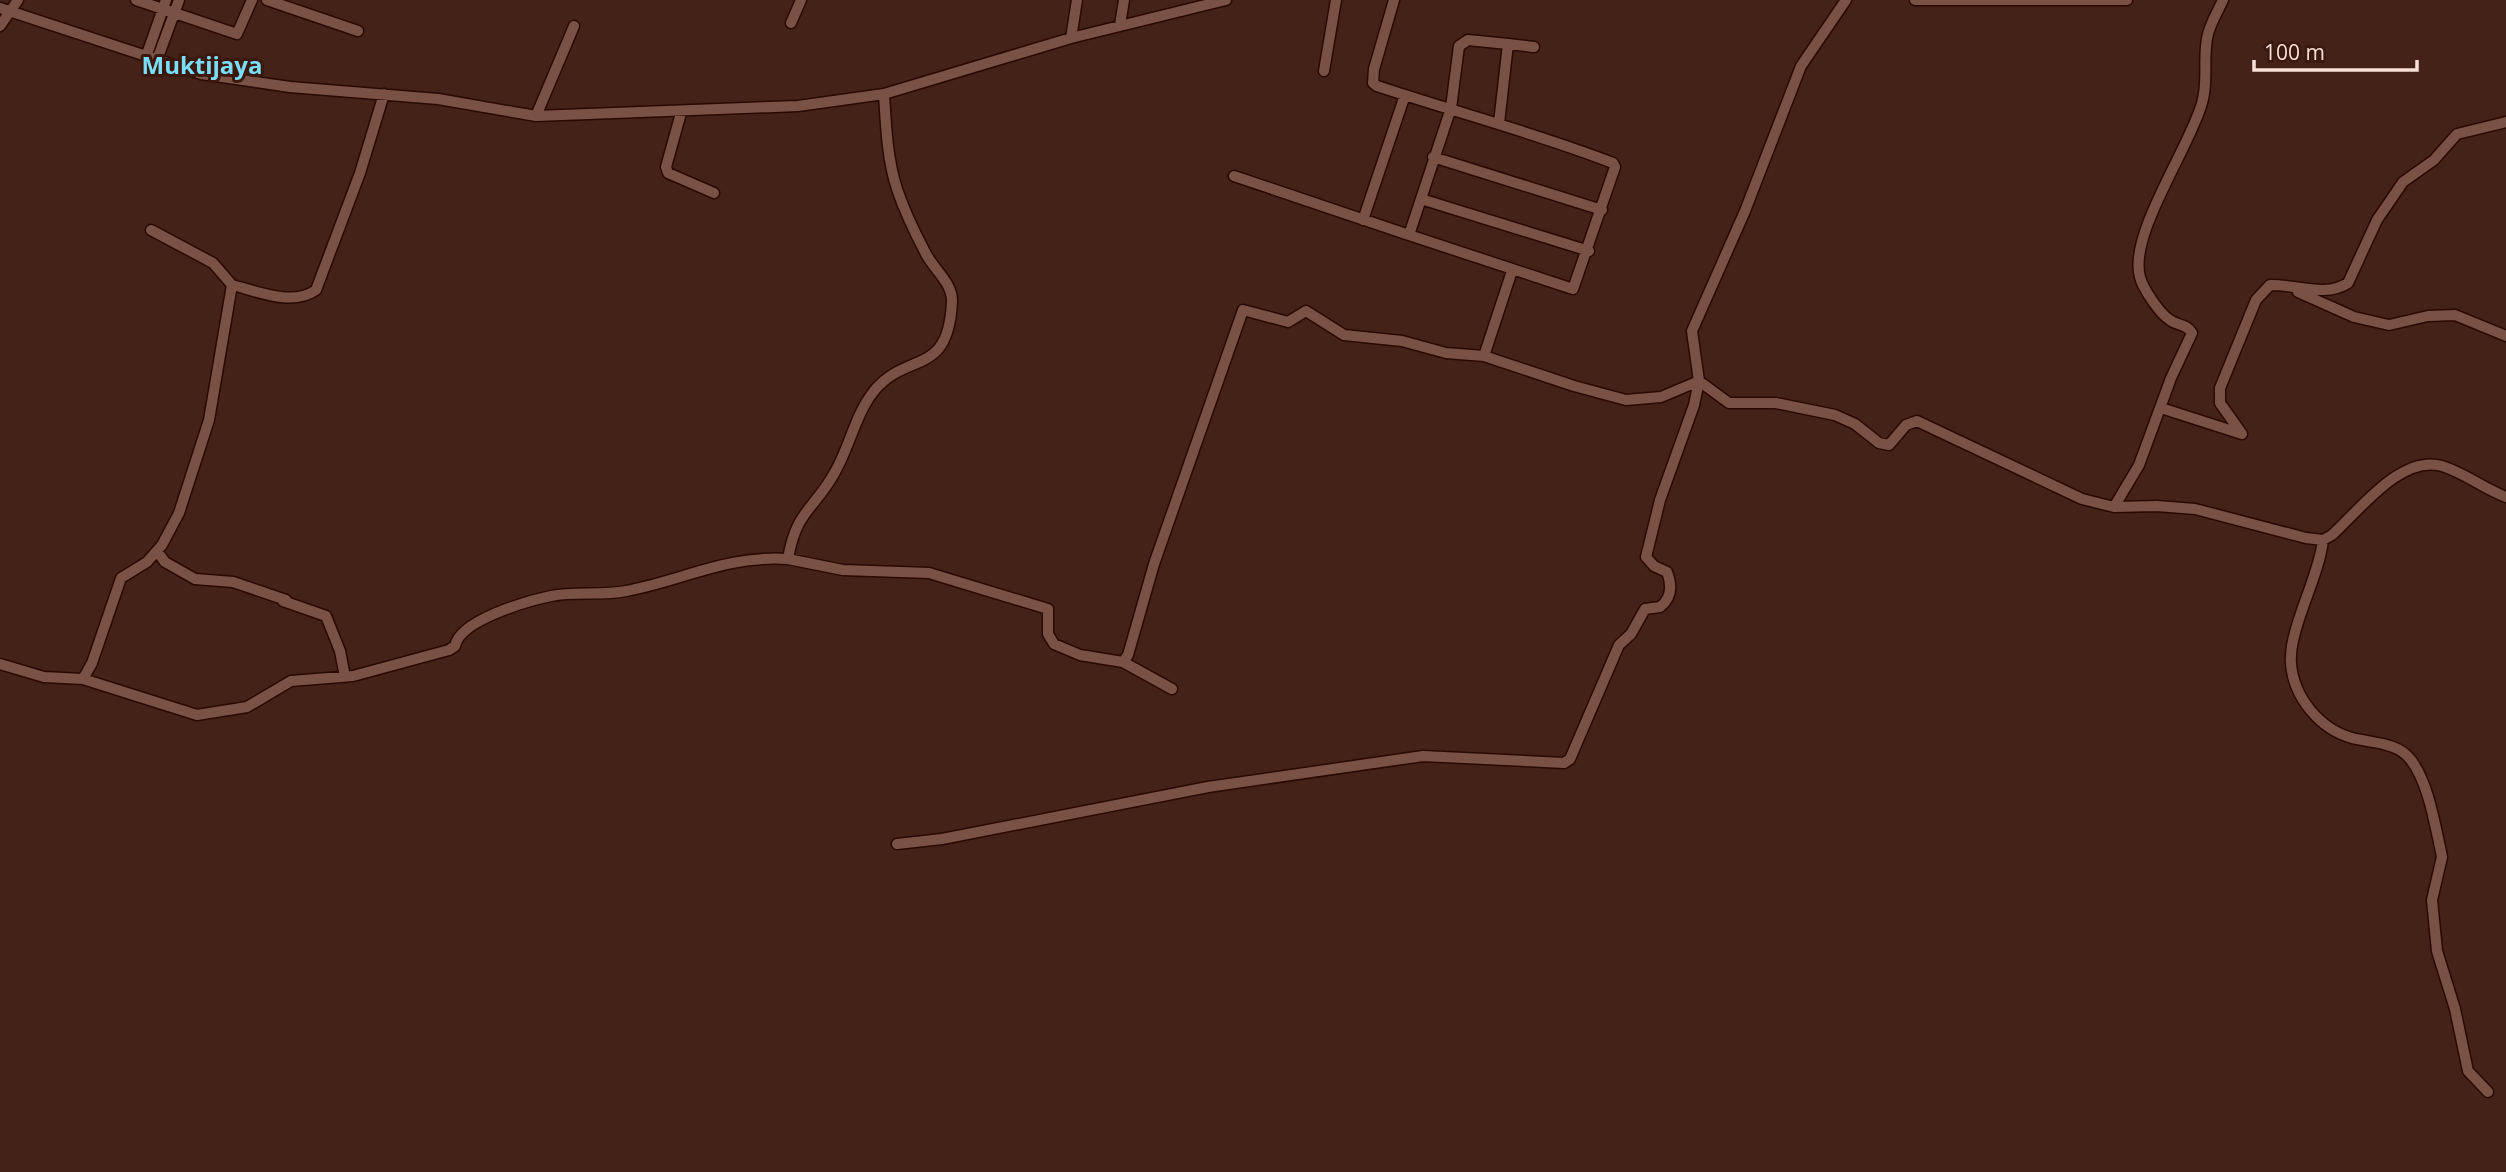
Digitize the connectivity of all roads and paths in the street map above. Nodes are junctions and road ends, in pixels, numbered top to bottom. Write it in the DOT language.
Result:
graph roads {
  1 [pos="18,0"];
  2 [pos="136,0"];
  3 [pos="179,0"];
  4 [pos="252,0"];
  5 [pos="267,0"];
  6 [pos="801,0"];
  7 [pos="1077,0"];
  8 [pos="1124,0"];
  9 [pos="1226,0"];
  10 [pos="1336,0"];
  11 [pos="1394,0"];
  12 [pos="1846,0"];
  13 [pos="1915,0"];
  14 [pos="2127,0"];
  15 [pos="2223,0"];
  16 [pos="1197,3"];
  17 [pos="164,5"];
  18 [pos="6,10"];
  19 [pos="174,14"];
  20 [pos="791,23"];
  21 [pos="1120,25"];
  22 [pos="0,26"];
  23 [pos="574,26"];
  24 [pos="358,31"];
  25 [pos="1071,38"];
  26 [pos="1508,44"];
  27 [pos="1534,47"];
  28 [pos="152,58"];
  29 [pos="1324,71"];
  30 [pos="384,94"];
  31 [pos="884,94"];
  32 [pos="1405,95"];
  33 [pos="1451,108"];
  34 [pos="681,113"];
  35 [pos="536,116"];
  36 [pos="2506,122"];
  37 [pos="1499,123"];
  38 [pos="1433,157"];
  39 [pos="1234,176"];
  40 [pos="714,192"];
  41 [pos="1421,199"];
  42 [pos="1602,210"];
  43 [pos="1363,220"];
  44 [pos="151,230"];
  45 [pos="1409,235"];
  46 [pos="1589,251"];
  47 [pos="1513,271"];
  48 [pos="232,285"];
  49 [pos="2275,285"];
  50 [pos="2506,337"];
  51 [pos="1484,356"];
  52 [pos="1699,381"];
  53 [pos="2161,408"];
  54 [pos="2506,497"];
  55 [pos="2114,507"];
  56 [pos="2323,540"];
  57 [pos="157,551"];
  58 [pos="788,559"];
  59 [pos="1123,662"];
  60 [pos="0,664"];
  61 [pos="345,677"];
  62 [pos="83,679"];
  63 [pos="1172,689"];
  64 [pos="897,844"];
  65 [pos="2488,1092"];
  1 -- 18 [label="street"];
  2 -- 17 [label="street"];
  3 -- 19 [label="street"];
  4 -- 19 [label="street"];
  5 -- 24 [label="street"];
  6 -- 20 [label="street"];
  7 -- 25 [label="street"];
  8 -- 21 [label="street"];
  9 -- 16 [label="street"];
  10 -- 29 [label="street"];
  11 -- 32 [label="street"];
  12 -- 52 [label="street"];
  13 -- 14 [label="street"];
  15 -- 53 [label="street"];
  16 -- 21 [label="street"];
  17 -- 19 [label="street"];
  17 -- 28 [label="street"];
  18 -- 22 [label="street"];
  18 -- 28 [label="street"];
  19 -- 28 [label="street"];
  21 -- 25 [label="street"];
  23 -- 35 [label="street"];
  25 -- 31 [label="street"];
  26 -- 27 [label="street"];
  26 -- 33 [label="street"];
  26 -- 37 [label="street"];
  28 -- 30 [label="street"];
  30 -- 35 [label="street"];
  30 -- 48 [label="street"];
  31 -- 34 [label="street"];
  31 -- 58 [label="street"];
  32 -- 33 [label="street"];
  32 -- 43 [label="street"];
  33 -- 37 [label="street"];
  33 -- 38 [label="street"];
  34 -- 35 [label="street"];
  34 -- 40 [label="street"];
  36 -- 49 [label="street"];
  37 -- 42 [label="street"];
  38 -- 41 [label="street"];
  38 -- 42 [label="street"];
  39 -- 43 [label="street"];
  41 -- 45 [label="street"];
  41 -- 46 [label="street"];
  42 -- 46 [label="street"];
  43 -- 45 [label="street"];
  44 -- 48 [label="street"];
  45 -- 47 [label="street"];
  46 -- 47 [label="street"];
  47 -- 51 [label="street"];
  48 -- 57 [label="street"];
  49 -- 50 [label="street"];
  49 -- 53 [label="street"];
  51 -- 52 [label="street"];
  51 -- 59 [label="street"];
  52 -- 55 [label="street"];
  52 -- 64 [label="street"];
  53 -- 55 [label="street"];
  54 -- 56 [label="street"];
  55 -- 56 [label="street"];
  56 -- 65 [label="street"];
  57 -- 61 [label="street"];
  57 -- 62 [label="street"];
  58 -- 59 [label="street"];
  58 -- 61 [label="street"];
  59 -- 63 [label="street"];
  60 -- 62 [label="street"];
  61 -- 62 [label="street"];
}
